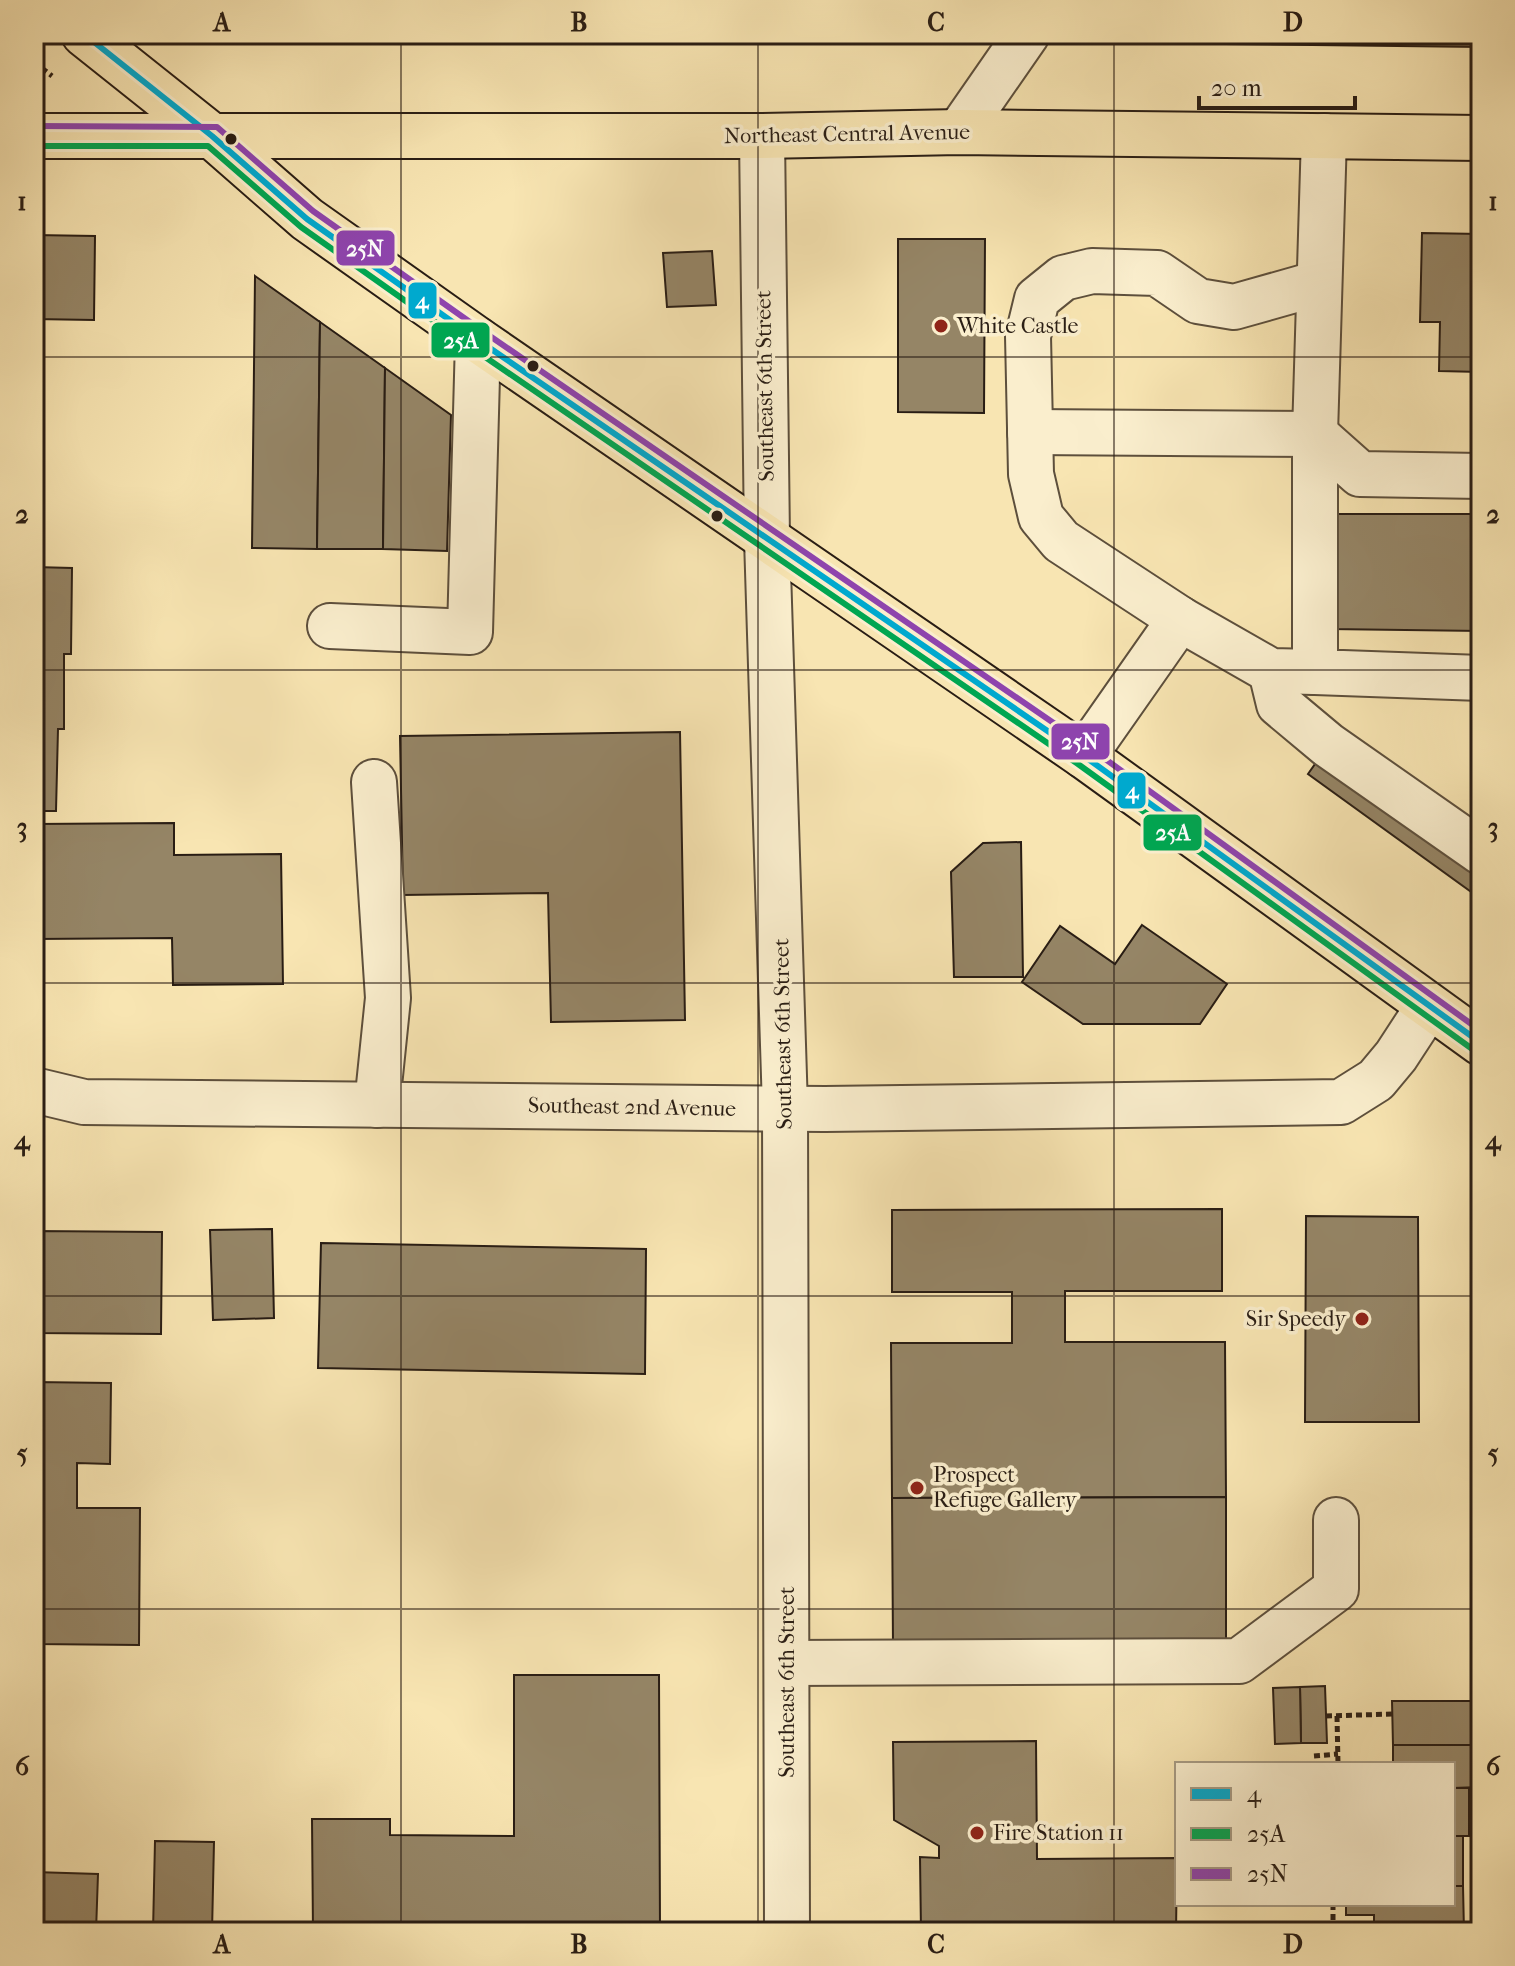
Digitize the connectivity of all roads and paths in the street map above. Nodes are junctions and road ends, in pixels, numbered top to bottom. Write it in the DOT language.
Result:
graph roads {
  1 [pos="84,34"];
  2 [pos="1027,34"];
  3 [pos="959,132"];
  4 [pos="34,136"];
  5 [pos="212,136"];
  6 [pos="762,136"];
  7 [pos="1324,136"];
  8 [pos="1481,138"];
  9 [pos="1319,283"];
  10 [pos="478,340"];
  11 [pos="1030,432"];
  12 [pos="1315,434"];
  13 [pos="1481,476"];
  14 [pos="767,539"];
  15 [pos="1180,619"];
  16 [pos="330,626"];
  17 [pos="1271,671"];
  18 [pos="1315,672"];
  19 [pos="1481,678"];
  20 [pos="1084,756"];
  21 [pos="374,782"];
  22 [pos="1481,852"];
  23 [pos="1428,1007"];
  24 [pos="1481,1043"];
  25 [pos="34,1090"];
  26 [pos="377,1105"];
  27 [pos="785,1108"];
  28 [pos="1336,1520"];
  29 [pos="787,1663"];
  30 [pos="1393,1714"];
  31 [pos="1326,1716"];
  32 [pos="1337,1716"];
  33 [pos="1338,1754"];
  34 [pos="1314,1756"];
  35 [pos="1338,1762"];
  36 [pos="1481,1863"];
  37 [pos="1333,1906"];
  38 [pos="1374,1926"];
  39 [pos="787,1932"];
  40 [pos="1475,1932"];
  1 -- 5 [label="main road"];
  2 -- 3 [label="street"];
  3 -- 6 [label="main road, Northeast Central Avenue"];
  3 -- 7 [label="main road, Northeast Central Avenue"];
  4 -- 5 [label="main road, Northeast Central Avenue"];
  5 -- 6 [label="main road, Northeast Central Avenue"];
  5 -- 10 [label="main road"];
  6 -- 14 [label="street, Southeast 6th Street"];
  7 -- 8 [label="main road, Northeast Central Avenue"];
  7 -- 9 [label="street"];
  9 -- 11 [label="street"];
  9 -- 12 [label="street"];
  10 -- 14 [label="main road"];
  10 -- 16 [label="street"];
  11 -- 12 [label="street"];
  11 -- 15 [label="street"];
  12 -- 13 [label="street"];
  12 -- 18 [label="street"];
  14 -- 20 [label="main road"];
  14 -- 27 [label="street, Southeast 6th Street"];
  15 -- 17 [label="street"];
  15 -- 20 [label="street"];
  17 -- 18 [label="street"];
  17 -- 22 [label="street"];
  18 -- 19 [label="street"];
  20 -- 23 [label="main road"];
  21 -- 26 [label="street"];
  23 -- 24 [label="main road"];
  23 -- 27 [label="street, Southeast 2nd Avenue"];
  25 -- 26 [label="street, Southeast 2nd Avenue"];
  26 -- 27 [label="street, Southeast 2nd Avenue"];
  27 -- 29 [label="street, Southeast 6th Street"];
  28 -- 29 [label="street"];
  29 -- 39 [label="street, Southeast 6th Street"];
  30 -- 32 [label="path"];
  31 -- 32 [label="path"];
  32 -- 33 [label="path"];
  33 -- 34 [label="path"];
  33 -- 35 [label="path"];
  36 -- 40 [label="path"];
  37 -- 38 [label="path"];
}
